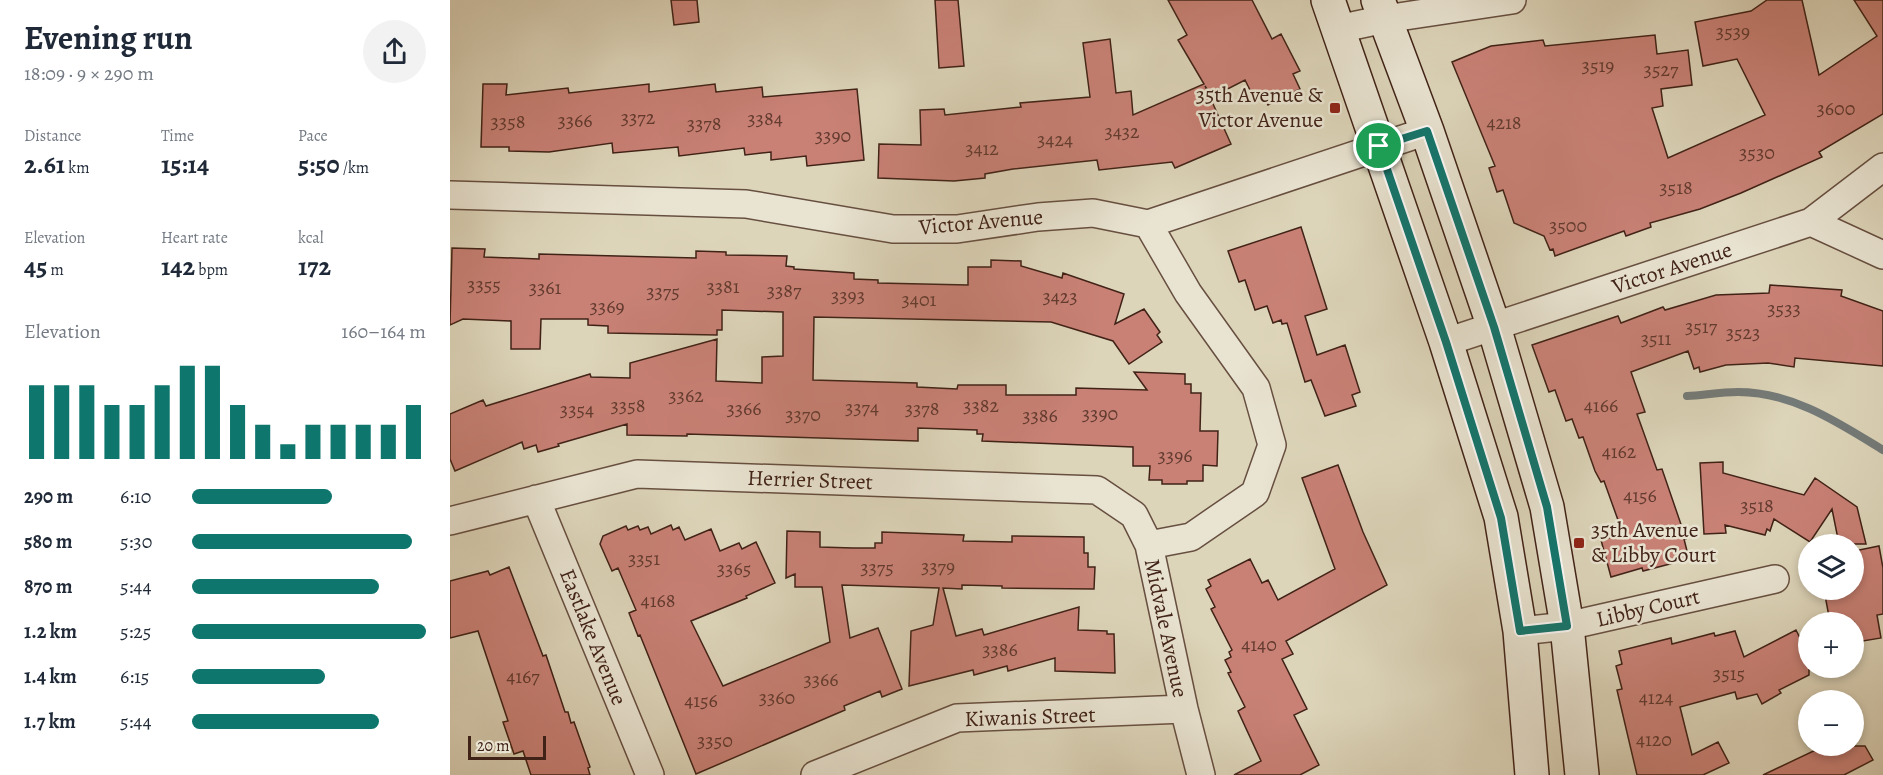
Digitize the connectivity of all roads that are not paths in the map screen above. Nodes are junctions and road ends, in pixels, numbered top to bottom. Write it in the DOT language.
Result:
graph roads {
  1 [pos="1512,0"];
  2 [pos="1382,9"];
  3 [pos="1333,14"];
  4 [pos="1427,131"];
  5 [pos="1379,146"];
  6 [pos="1883,167"];
  7 [pos="450,195"];
  8 [pos="1810,222"];
  9 [pos="1148,224"];
  10 [pos="1883,255"];
  11 [pos="1494,327"];
  12 [pos="1446,342"];
  13 [pos="536,499"];
  14 [pos="450,521"];
  15 [pos="1149,546"];
  16 [pos="1775,579"];
  17 [pos="1567,626"];
  18 [pos="1520,631"];
  19 [pos="1184,710"];
  20 [pos="650,775"];
  21 [pos="815,775"];
  22 [pos="1201,775"];
  23 [pos="1532,775"];
  24 [pos="1582,775"];
  1 -- 2 [label="street"];
  2 -- 3 [label="street"];
  2 -- 4 [label="main road"];
  3 -- 5 [label="main road"];
  4 -- 5 [label="street, Victor Avenue"];
  4 -- 11 [label="main road"];
  5 -- 9 [label="street, Victor Avenue"];
  5 -- 12 [label="main road"];
  6 -- 8 [label="street, Victor Avenue"];
  7 -- 9 [label="street, Victor Avenue"];
  8 -- 10 [label="street"];
  8 -- 11 [label="street, Victor Avenue"];
  9 -- 15 [label="street, Midvale Avenue"];
  11 -- 12 [label="street, Victor Avenue"];
  11 -- 17 [label="main road"];
  12 -- 18 [label="main road"];
  13 -- 14 [label="street, Herrier Street"];
  13 -- 15 [label="street, Herrier Street"];
  13 -- 20 [label="street, Eastlake Avenue"];
  15 -- 19 [label="street, Midvale Avenue"];
  16 -- 17 [label="street, Libby Court"];
  17 -- 18 [label="street, Libby Court"];
  17 -- 24 [label="main road"];
  18 -- 23 [label="main road"];
  19 -- 21 [label="street, Kiwanis Street"];
  19 -- 22 [label="street, Midvale Avenue"];
}
